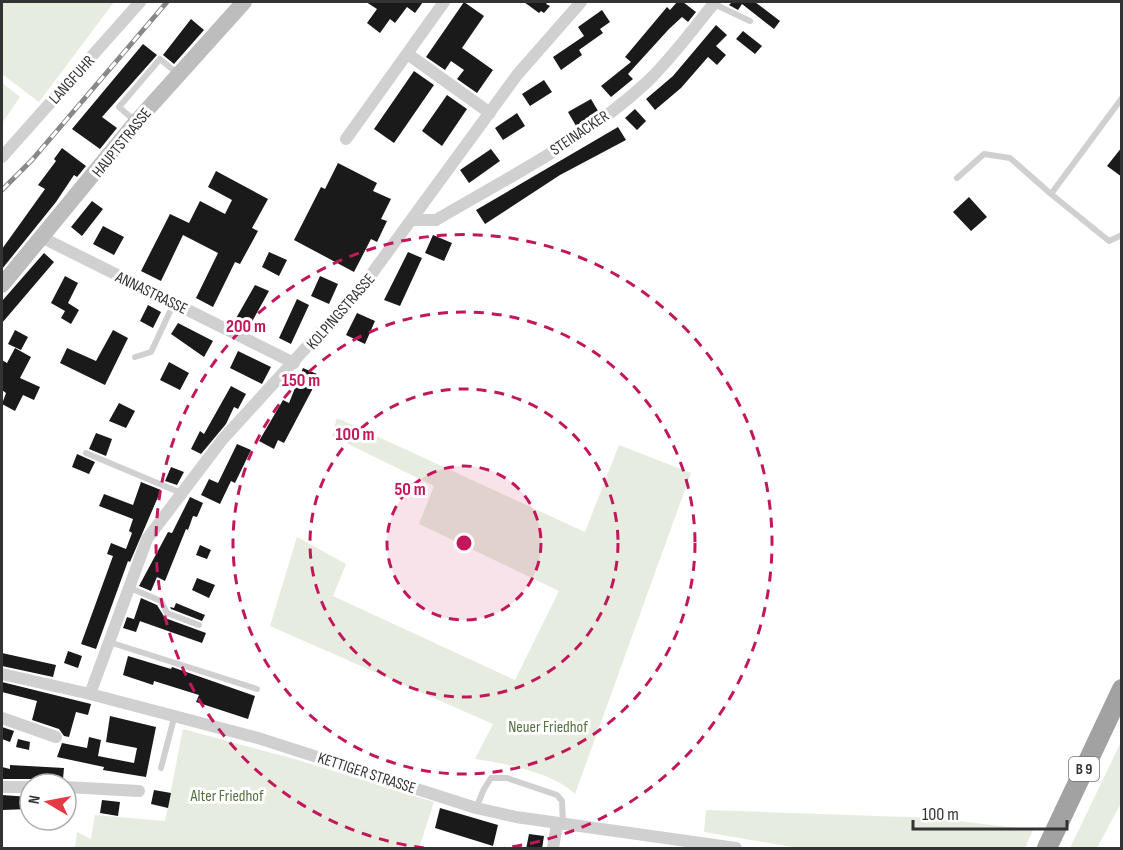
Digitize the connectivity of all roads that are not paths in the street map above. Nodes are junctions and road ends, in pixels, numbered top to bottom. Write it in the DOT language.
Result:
graph roads {
  1 [pos="140,2"];
  2 [pos="244,2"];
  3 [pos="444,2"];
  4 [pos="580,2"];
  5 [pos="714,2"];
  6 [pos="750,21"];
  7 [pos="409,55"];
  8 [pos="178,74"];
  9 [pos="1122,98"];
  10 [pos="490,113"];
  11 [pos="136,122"];
  12 [pos="346,139"];
  13 [pos="2,157"];
  14 [pos="957,178"];
  15 [pos="1051,194"];
  16 [pos="413,220"];
  17 [pos="1122,235"];
  18 [pos="43,238"];
  19 [pos="2,285"];
  20 [pos="174,302"];
  21 [pos="135,357"];
  22 [pos="294,363"];
  23 [pos="86,453"];
  24 [pos="181,493"];
  25 [pos="129,588"];
  26 [pos="199,625"];
  27 [pos="109,642"];
  28 [pos="2,674"];
  29 [pos="257,689"];
  30 [pos="1122,689"];
  31 [pos="90,694"];
  32 [pos="2,718"];
  33 [pos="174,718"];
  34 [pos="1122,720"];
  35 [pos="56,737"];
  36 [pos="161,768"];
  37 [pos="2,787"];
  38 [pos="18,787"];
  39 [pos="78,788"];
  40 [pos="139,791"];
  41 [pos="476,808"];
  42 [pos="560,824"];
  43 [pos="553,849"];
  44 [pos="736,849"];
  45 [pos="1047,849"];
  46 [pos="1062,849"];
  1 -- 13 [label="street, LANGFUHR"];
  2 -- 8 [label="main road, HAUPTSTRASSE"];
  3 -- 7 [label="street"];
  4 -- 10 [label="street, KOLPINGSTRASSE"];
  5 -- 6 [label="lane"];
  5 -- 16 [label="street, STEINACKER"];
  7 -- 10 [label="street"];
  7 -- 12 [label="street"];
  8 -- 11 [label="main road, HAUPTSTRASSE"];
  8 -- 11 [label="lane"];
  9 -- 15 [label="lane"];
  10 -- 16 [label="street, KOLPINGSTRASSE"];
  11 -- 18 [label="main road, HAUPTSTRASSE"];
  14 -- 15 [label="lane"];
  15 -- 17 [label="lane"];
  16 -- 22 [label="street, KOLPINGSTRASSE"];
  18 -- 19 [label="main road, HAUPTSTRASSE"];
  18 -- 20 [label="street, ANNASTRASSE"];
  20 -- 21 [label="lane"];
  20 -- 22 [label="street, ANNASTRASSE"];
  22 -- 24 [label="street, KOLPINGSTRASSE"];
  23 -- 24 [label="lane"];
  24 -- 25 [label="street, KOLPINGSTRASSE"];
  25 -- 26 [label="lane"];
  25 -- 27 [label="street, KOLPINGSTRASSE"];
  27 -- 29 [label="lane"];
  27 -- 31 [label="street, KOLPINGSTRASSE"];
  28 -- 31 [label="street, KETTIGER STRASSE"];
  30 -- 45 [label="highway, B 9"];
  31 -- 33 [label="street, KETTIGER STRASSE"];
  32 -- 35 [label="street"];
  33 -- 36 [label="lane"];
  33 -- 41 [label="street, KETTIGER STRASSE"];
  34 -- 46 [label="highway, B 9"];
  37 -- 38 [label="street"];
  39 -- 40 [label="street"];
  41 -- 42 [label="street, KETTIGER STRASSE"];
  41 -- 42 [label="lane"];
  42 -- 43 [label="street"];
  42 -- 44 [label="street, KETTIGER STRASSE"];
}
